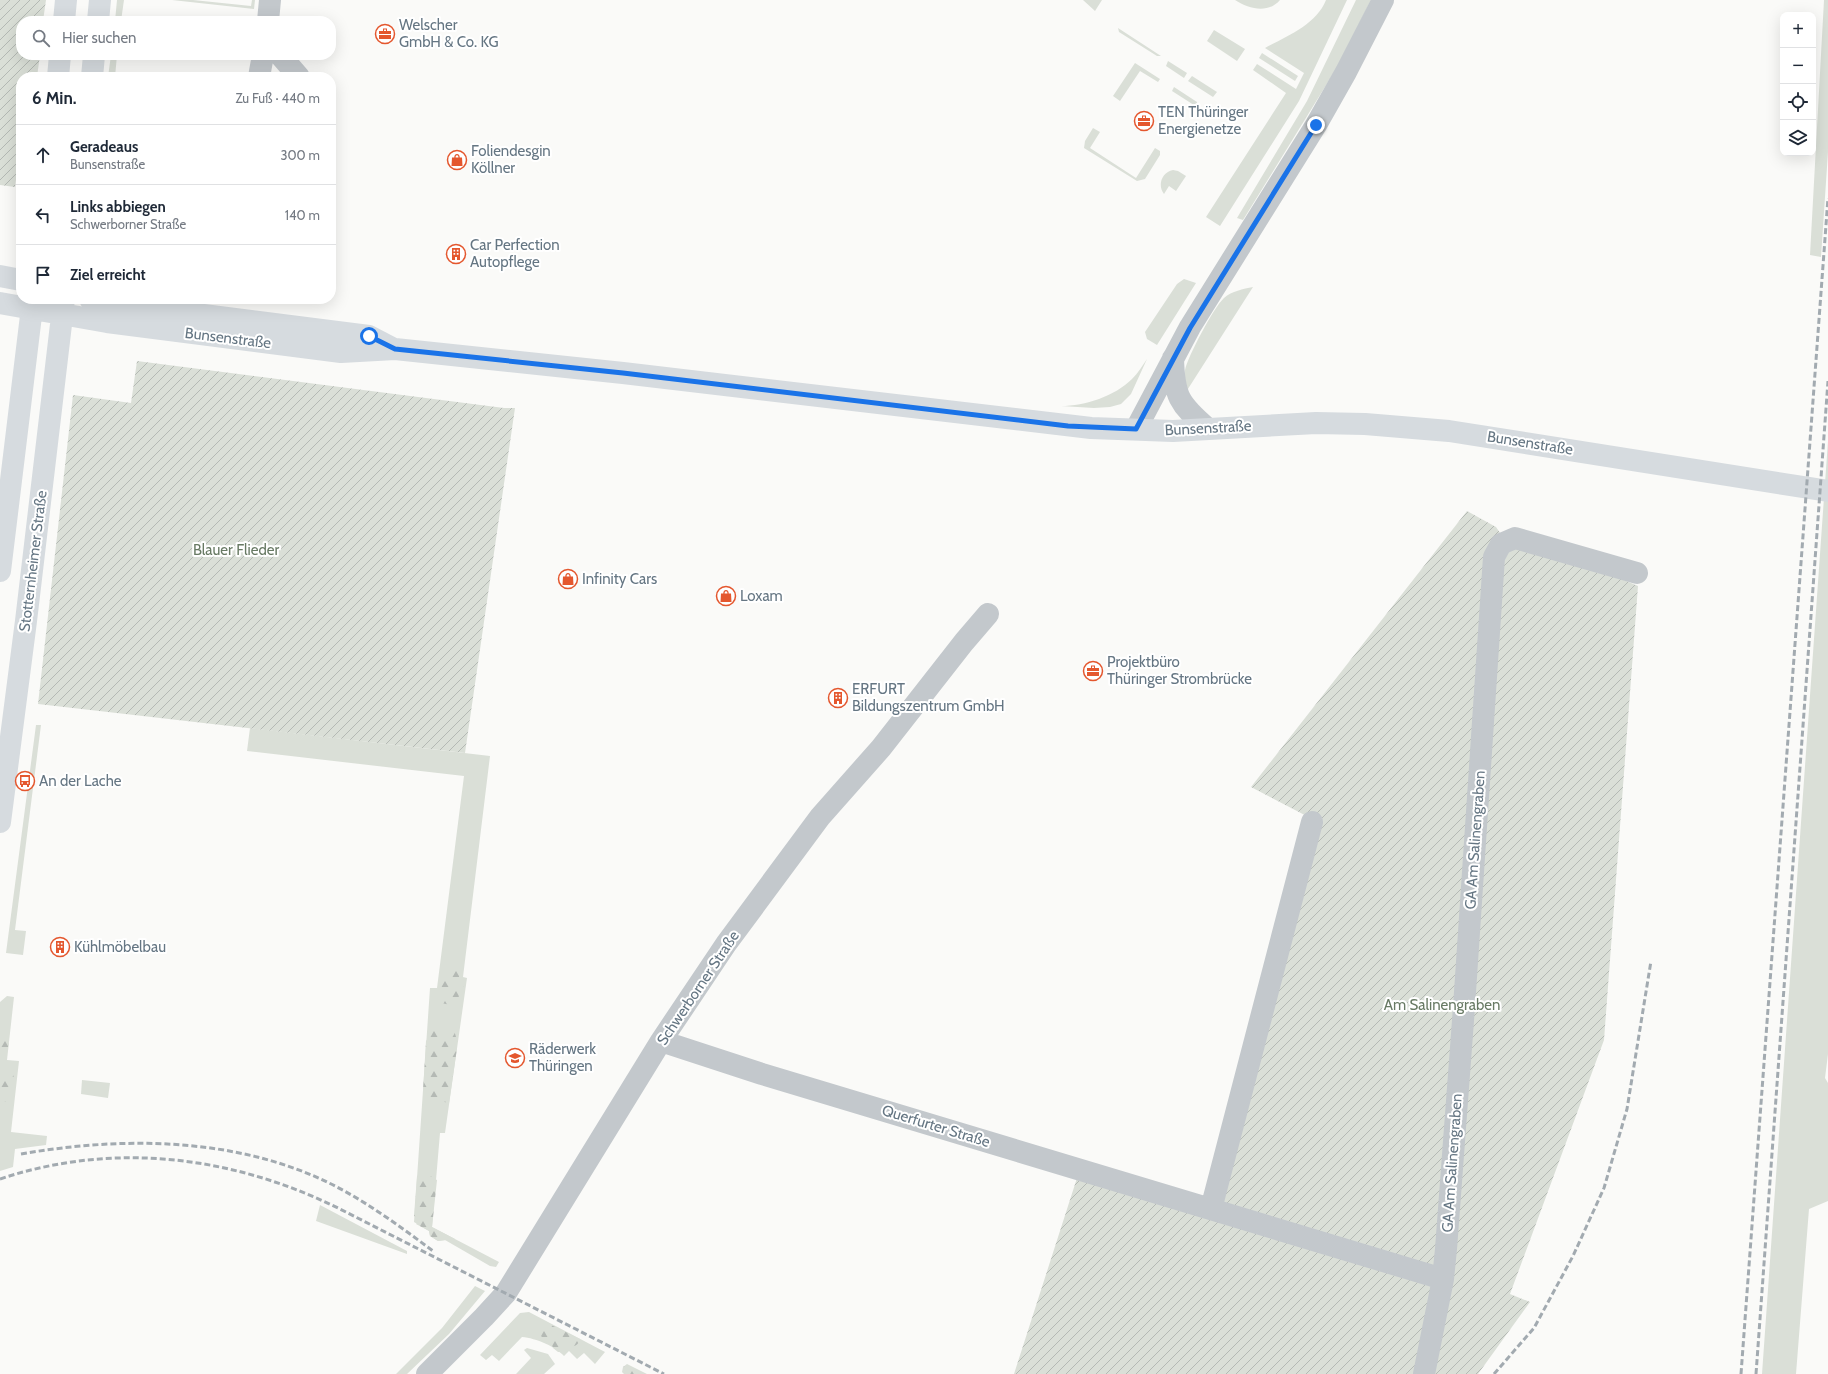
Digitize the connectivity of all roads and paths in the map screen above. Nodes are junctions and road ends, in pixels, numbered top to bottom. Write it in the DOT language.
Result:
graph roads {
  1 [pos="66,0"];
  2 [pos="100,0"];
  3 [pos="270,0"];
  4 [pos="1383,0"];
  5 [pos="64,16"];
  6 [pos="98,16"];
  7 [pos="268,16"];
  8 [pos="60,60"];
  9 [pos="94,60"];
  10 [pos="262,60"];
  11 [pos="284,60"];
  12 [pos="58,72"];
  13 [pos="92,72"];
  14 [pos="260,72"];
  15 [pos="295,72"];
  16 [pos="0,276"];
  17 [pos="16,279"];
  18 [pos="0,303"];
  19 [pos="16,303"];
  20 [pos="33,304"];
  21 [pos="117,304"];
  22 [pos="63,307"];
  23 [pos="395,349"];
  24 [pos="1173,358"];
  25 [pos="1207,428"];
  26 [pos="1136,429"];
  27 [pos="1828,491"];
  28 [pos="0,570"];
  29 [pos="1637,573"];
  30 [pos="988,614"];
  31 [pos="0,822"];
  32 [pos="1312,822"];
  33 [pos="661,1041"];
  34 [pos="1211,1209"];
  35 [pos="1443,1279"];
  36 [pos="427,1374"];
  37 [pos="1424,1374"];
  1 -- 5 [label="main road"];
  2 -- 6 [label="main road"];
  3 -- 7 [label="street"];
  4 -- 24 [label="street"];
  8 -- 12 [label="main road"];
  9 -- 13 [label="main road"];
  10 -- 14 [label="street"];
  11 -- 15 [label="street"];
  16 -- 17 [label="main road"];
  18 -- 19 [label="main road, Bunsenstraße"];
  20 -- 22 [label="main road, Bunsenstraße"];
  20 -- 28 [label="main road"];
  21 -- 23 [label="main road, Bunsenstraße"];
  22 -- 23 [label="main road, Bunsenstraße"];
  22 -- 31 [label="main road, Stotternheimer Straße"];
  23 -- 26 [label="main road, Bunsenstraße"];
  24 -- 25 [label="street"];
  24 -- 26 [label="street"];
  25 -- 26 [label="main road, Bunsenstraße"];
  25 -- 27 [label="main road, Bunsenstraße"];
  29 -- 35 [label="street, GA Am Salinengraben"];
  30 -- 33 [label="street, Schwerborner Straße"];
  32 -- 34 [label="street"];
  33 -- 34 [label="street, Querfurter Straße"];
  33 -- 36 [label="street, Schwerborner Straße"];
  34 -- 35 [label="street"];
  35 -- 37 [label="street, GA Am Salinengraben"];
}
